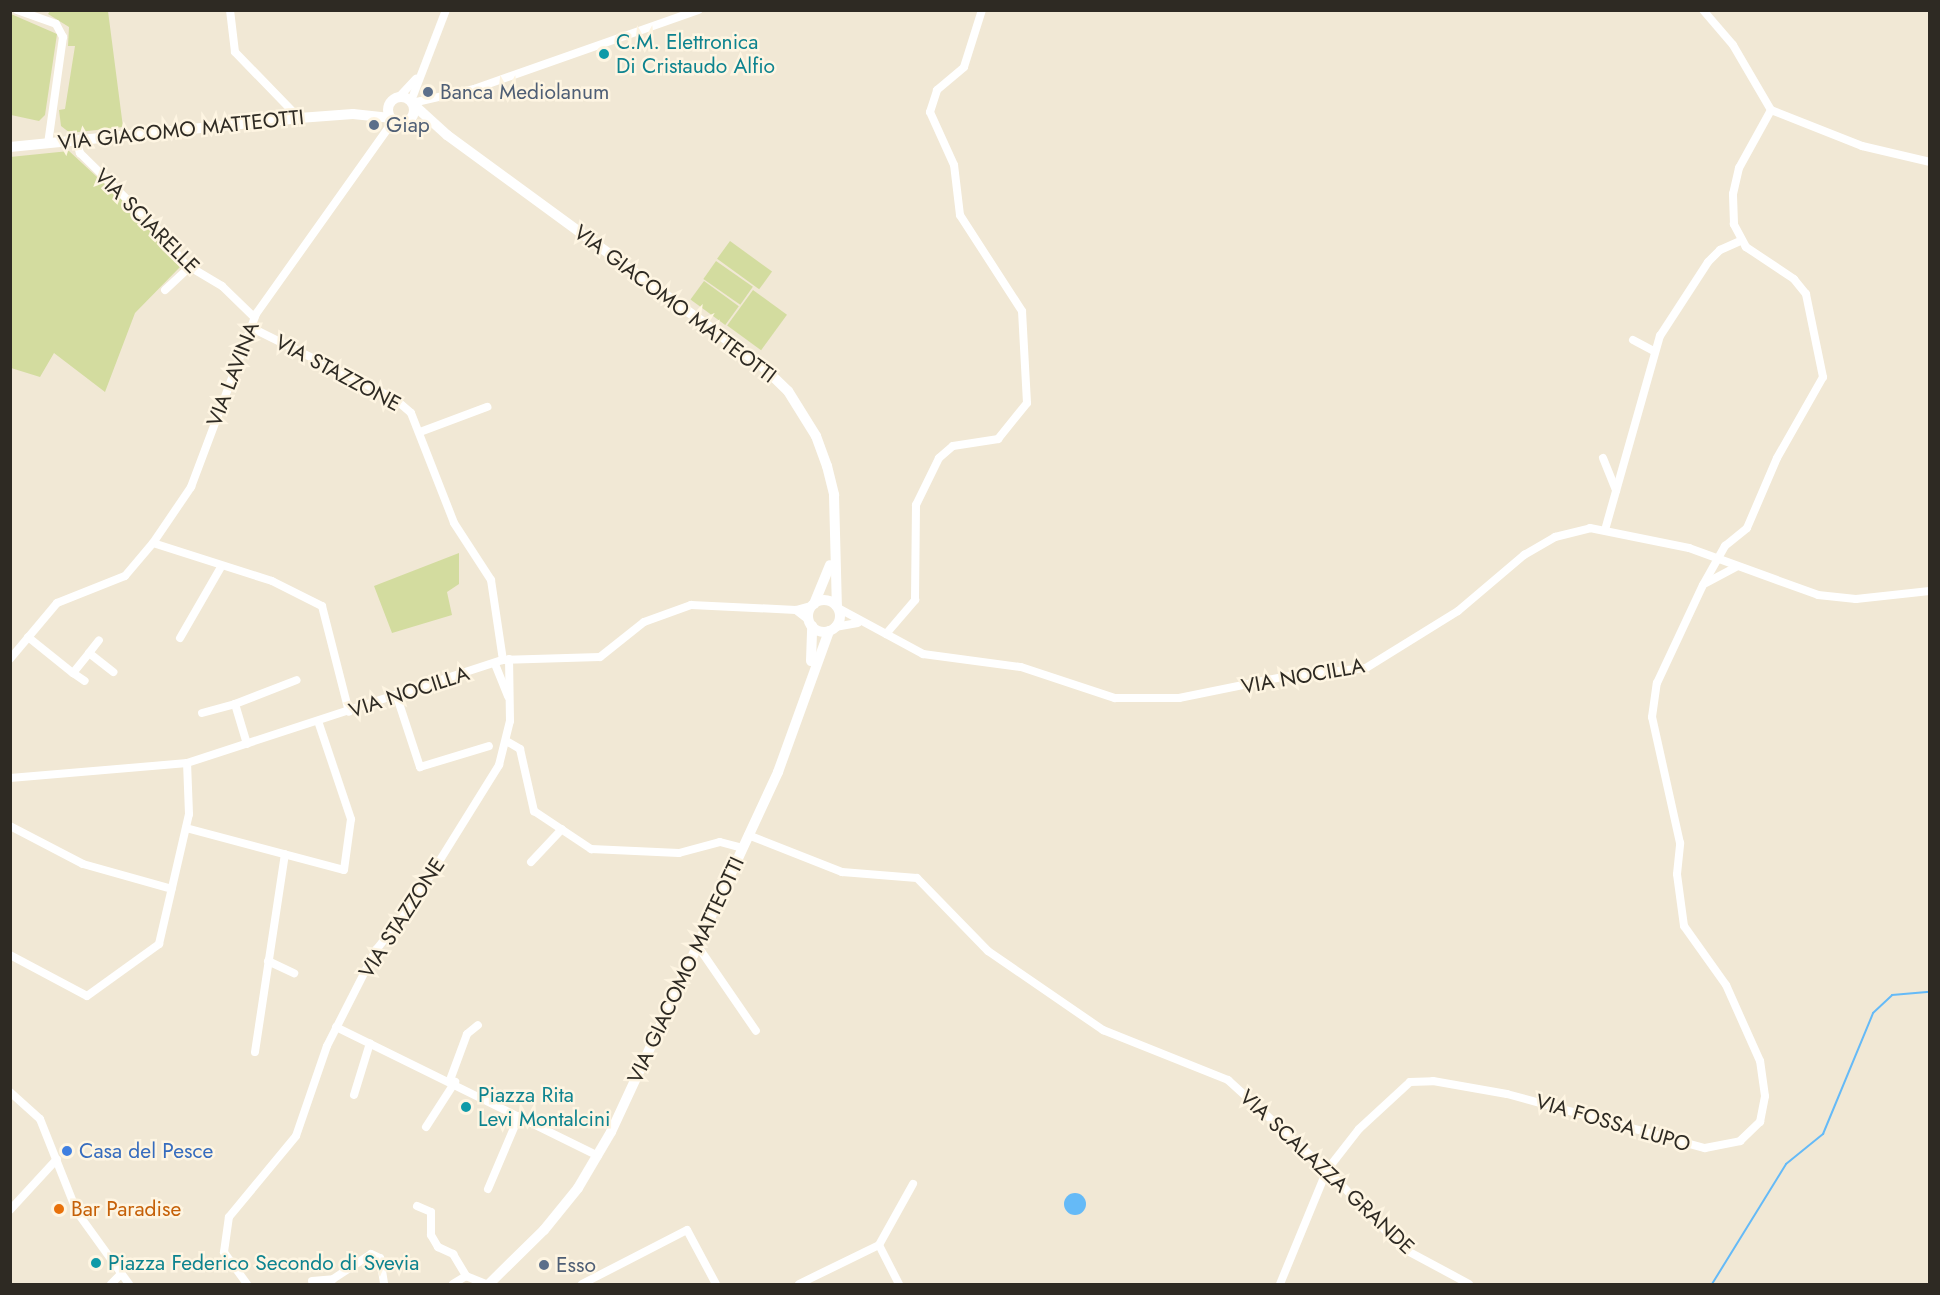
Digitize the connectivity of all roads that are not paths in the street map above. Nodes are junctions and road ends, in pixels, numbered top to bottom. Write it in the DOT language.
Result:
graph roads {
  1 [pos="18,10"];
  2 [pos="230,10"];
  3 [pos="446,10"];
  4 [pos="698,10"];
  5 [pos="982,10"];
  6 [pos="1703,10"];
  7 [pos="420,75"];
  8 [pos="395,100"];
  9 [pos="412,103"];
  10 [pos="1771,110"];
  11 [pos="352,114"];
  12 [pos="299,118"];
  13 [pos="392,119"];
  14 [pos="406,123"];
  15 [pos="447,135"];
  16 [pos="76,140"];
  17 [pos="48,144"];
  18 [pos="10,147"];
  19 [pos="1929,162"];
  20 [pos="1742,240"];
  21 [pos="190,267"];
  22 [pos="165,290"];
  23 [pos="254,317"];
  24 [pos="250,327"];
  25 [pos="1633,340"];
  26 [pos="1654,351"];
  27 [pos="487,407"];
  28 [pos="420,432"];
  29 [pos="1603,458"];
  30 [pos="1616,492"];
  31 [pos="1605,530"];
  32 [pos="153,543"];
  33 [pos="833,556"];
  34 [pos="1717,558"];
  35 [pos="220,567"];
  36 [pos="1736,567"];
  37 [pos="1703,585"];
  38 [pos="1929,591"];
  39 [pos="813,605"];
  40 [pos="837,607"];
  41 [pos="796,610"];
  42 [pos="810,623"];
  43 [pos="859,623"];
  44 [pos="832,629"];
  45 [pos="886,634"];
  46 [pos="28,637"];
  47 [pos="180,638"];
  48 [pos="99,640"];
  49 [pos="89,653"];
  50 [pos="10,659"];
  51 [pos="502,661"];
  52 [pos="113,672"];
  53 [pos="73,673"];
  54 [pos="297,680"];
  55 [pos="85,681"];
  56 [pos="807,692"];
  57 [pos="397,697"];
  58 [pos="510,703"];
  59 [pos="235,704"];
  60 [pos="349,712"];
  61 [pos="202,713"];
  62 [pos="318,721"];
  63 [pos="508,742"];
  64 [pos="247,744"];
  65 [pos="489,747"];
  66 [pos="187,763"];
  67 [pos="10,778"];
  68 [pos="10,826"];
  69 [pos="186,828"];
  70 [pos="562,829"];
  71 [pos="748,835"];
  72 [pos="742,848"];
  73 [pos="285,854"];
  74 [pos="531,862"];
  75 [pos="172,889"];
  76 [pos="697,945"];
  77 [pos="10,955"];
  78 [pos="268,961"];
  79 [pos="294,973"];
  80 [pos="478,1025"];
  81 [pos="336,1027"];
  82 [pos="756,1031"];
  83 [pos="370,1042"];
  84 [pos="255,1052"];
  85 [pos="453,1081"];
  86 [pos="10,1092"];
  87 [pos="354,1095"];
  88 [pos="519,1116"];
  89 [pos="426,1127"];
  90 [pos="598,1156"];
  91 [pos="57,1159"];
  92 [pos="1327,1170"];
  93 [pos="913,1184"];
  94 [pos="488,1189"];
  95 [pos="417,1206"];
  96 [pos="10,1210"];
  97 [pos="879,1245"];
  98 [pos="121,1274"];
  99 [pos="466,1276"];
  100 [pos="312,1281"];
  101 [pos="111,1284"];
  102 [pos="129,1284"];
  103 [pos="247,1284"];
  104 [pos="384,1284"];
  105 [pos="453,1284"];
  106 [pos="487,1284"];
  107 [pos="582,1284"];
  108 [pos="716,1284"];
  109 [pos="800,1284"];
  110 [pos="899,1284"];
  111 [pos="1280,1284"];
  112 [pos="1469,1284"];
  1 -- 17 [label="street"];
  2 -- 12 [label="street"];
  3 -- 7 [label="street"];
  4 -- 9 [label="street"];
  5 -- 45 [label="street"];
  6 -- 10 [label="street"];
  7 -- 8 [label="street"];
  7 -- 9 [label="street"];
  8 -- 9 [label="main road"];
  8 -- 11 [label="main road"];
  8 -- 13 [label="main road"];
  9 -- 14 [label="main road"];
  9 -- 15 [label="main road"];
  10 -- 19 [label="street"];
  10 -- 20 [label="street"];
  11 -- 12 [label="main road, VIA GIACOMO MATTEOTTI"];
  11 -- 13 [label="main road"];
  12 -- 16 [label="main road, VIA GIACOMO MATTEOTTI"];
  13 -- 14 [label="main road"];
  13 -- 23 [label="street, VIA LAVINA"];
  14 -- 15 [label="main road"];
  15 -- 33 [label="main road, VIA GIACOMO MATTEOTTI"];
  16 -- 17 [label="main road, VIA GIACOMO MATTEOTTI"];
  16 -- 21 [label="street, VIA SCIARELLE"];
  17 -- 18 [label="main road, VIA GIACOMO MATTEOTTI"];
  20 -- 26 [label="street"];
  20 -- 34 [label="street, VIA FOSSA LUPO"];
  21 -- 22 [label="street"];
  21 -- 23 [label="street, VIA SCIARELLE"];
  23 -- 24 [label="street, VIA LAVINA"];
  24 -- 28 [label="street, VIA STAZZONE"];
  24 -- 32 [label="street, VIA LAVINA"];
  25 -- 26 [label="street"];
  26 -- 30 [label="street"];
  27 -- 28 [label="street"];
  28 -- 51 [label="street, VIA STAZZONE"];
  29 -- 30 [label="street"];
  30 -- 31 [label="street"];
  31 -- 34 [label="street, VIA NOCILLA"];
  31 -- 45 [label="street, VIA NOCILLA"];
  32 -- 35 [label="street"];
  32 -- 46 [label="street, VIA LAVINA"];
  33 -- 39 [label="main road"];
  33 -- 40 [label="main road, VIA GIACOMO MATTEOTTI"];
  34 -- 36 [label="street, VIA NOCILLA"];
  34 -- 37 [label="street, VIA FOSSA LUPO"];
  35 -- 47 [label="street"];
  35 -- 60 [label="street"];
  36 -- 37 [label="street"];
  36 -- 38 [label="street, VIA NOCILLA"];
  37 -- 92 [label="street, VIA FOSSA LUPO"];
  39 -- 40 [label="main road"];
  39 -- 41 [label="street, VIA NOCILLA"];
  39 -- 42 [label="main road"];
  40 -- 43 [label="street, VIA NOCILLA"];
  40 -- 44 [label="main road, VIA GIACOMO MATTEOTTI"];
  41 -- 42 [label="street"];
  41 -- 51 [label="street, VIA NOCILLA"];
  42 -- 44 [label="main road"];
  42 -- 56 [label="main road"];
  43 -- 44 [label="street"];
  43 -- 45 [label="street, VIA NOCILLA"];
  44 -- 56 [label="main road, VIA GIACOMO MATTEOTTI"];
  46 -- 50 [label="street"];
  46 -- 53 [label="street"];
  48 -- 49 [label="street"];
  49 -- 52 [label="street"];
  49 -- 53 [label="street"];
  51 -- 57 [label="street, VIA NOCILLA"];
  51 -- 58 [label="street, VIA STAZZONE"];
  51 -- 58 [label="street"];
  53 -- 55 [label="street"];
  54 -- 59 [label="street"];
  56 -- 71 [label="main road, VIA GIACOMO MATTEOTTI"];
  57 -- 60 [label="street, VIA NOCILLA"];
  57 -- 65 [label="street"];
  58 -- 63 [label="street, VIA STAZZONE"];
  59 -- 61 [label="street"];
  59 -- 64 [label="street"];
  60 -- 62 [label="street, VIA NOCILLA"];
  62 -- 64 [label="street, VIA NOCILLA"];
  62 -- 73 [label="street"];
  63 -- 70 [label="street"];
  63 -- 81 [label="street, VIA STAZZONE"];
  64 -- 66 [label="street, VIA NOCILLA"];
  66 -- 67 [label="street, VIA NOCILLA"];
  66 -- 69 [label="street"];
  68 -- 75 [label="street"];
  69 -- 73 [label="street"];
  69 -- 75 [label="street"];
  70 -- 72 [label="street"];
  70 -- 74 [label="street"];
  71 -- 72 [label="main road, VIA GIACOMO MATTEOTTI"];
  71 -- 92 [label="street, VIA SCALAZZA GRANDE"];
  72 -- 76 [label="main road, VIA GIACOMO MATTEOTTI"];
  73 -- 78 [label="street"];
  75 -- 77 [label="street"];
  76 -- 82 [label="street"];
  76 -- 90 [label="main road, VIA GIACOMO MATTEOTTI"];
  78 -- 79 [label="street"];
  78 -- 84 [label="street"];
  80 -- 85 [label="street"];
  81 -- 83 [label="street"];
  81 -- 103 [label="street, VIA STAZZONE"];
  83 -- 85 [label="street"];
  83 -- 87 [label="street"];
  85 -- 88 [label="street"];
  85 -- 89 [label="street"];
  86 -- 91 [label="street"];
  88 -- 90 [label="street"];
  88 -- 94 [label="street"];
  90 -- 106 [label="main road, VIA GIACOMO MATTEOTTI"];
  91 -- 96 [label="street"];
  91 -- 98 [label="street"];
  92 -- 111 [label="street, VIA FOSSA LUPO"];
  92 -- 112 [label="street, VIA SCALAZZA GRANDE"];
  93 -- 97 [label="street"];
  95 -- 99 [label="street"];
  97 -- 109 [label="street"];
  97 -- 110 [label="street"];
  98 -- 101 [label="street"];
  98 -- 102 [label="street"];
  99 -- 105 [label="street"];
  99 -- 106 [label="street"];
  100 -- 104 [label="street"];
  107 -- 108 [label="street"];
}
